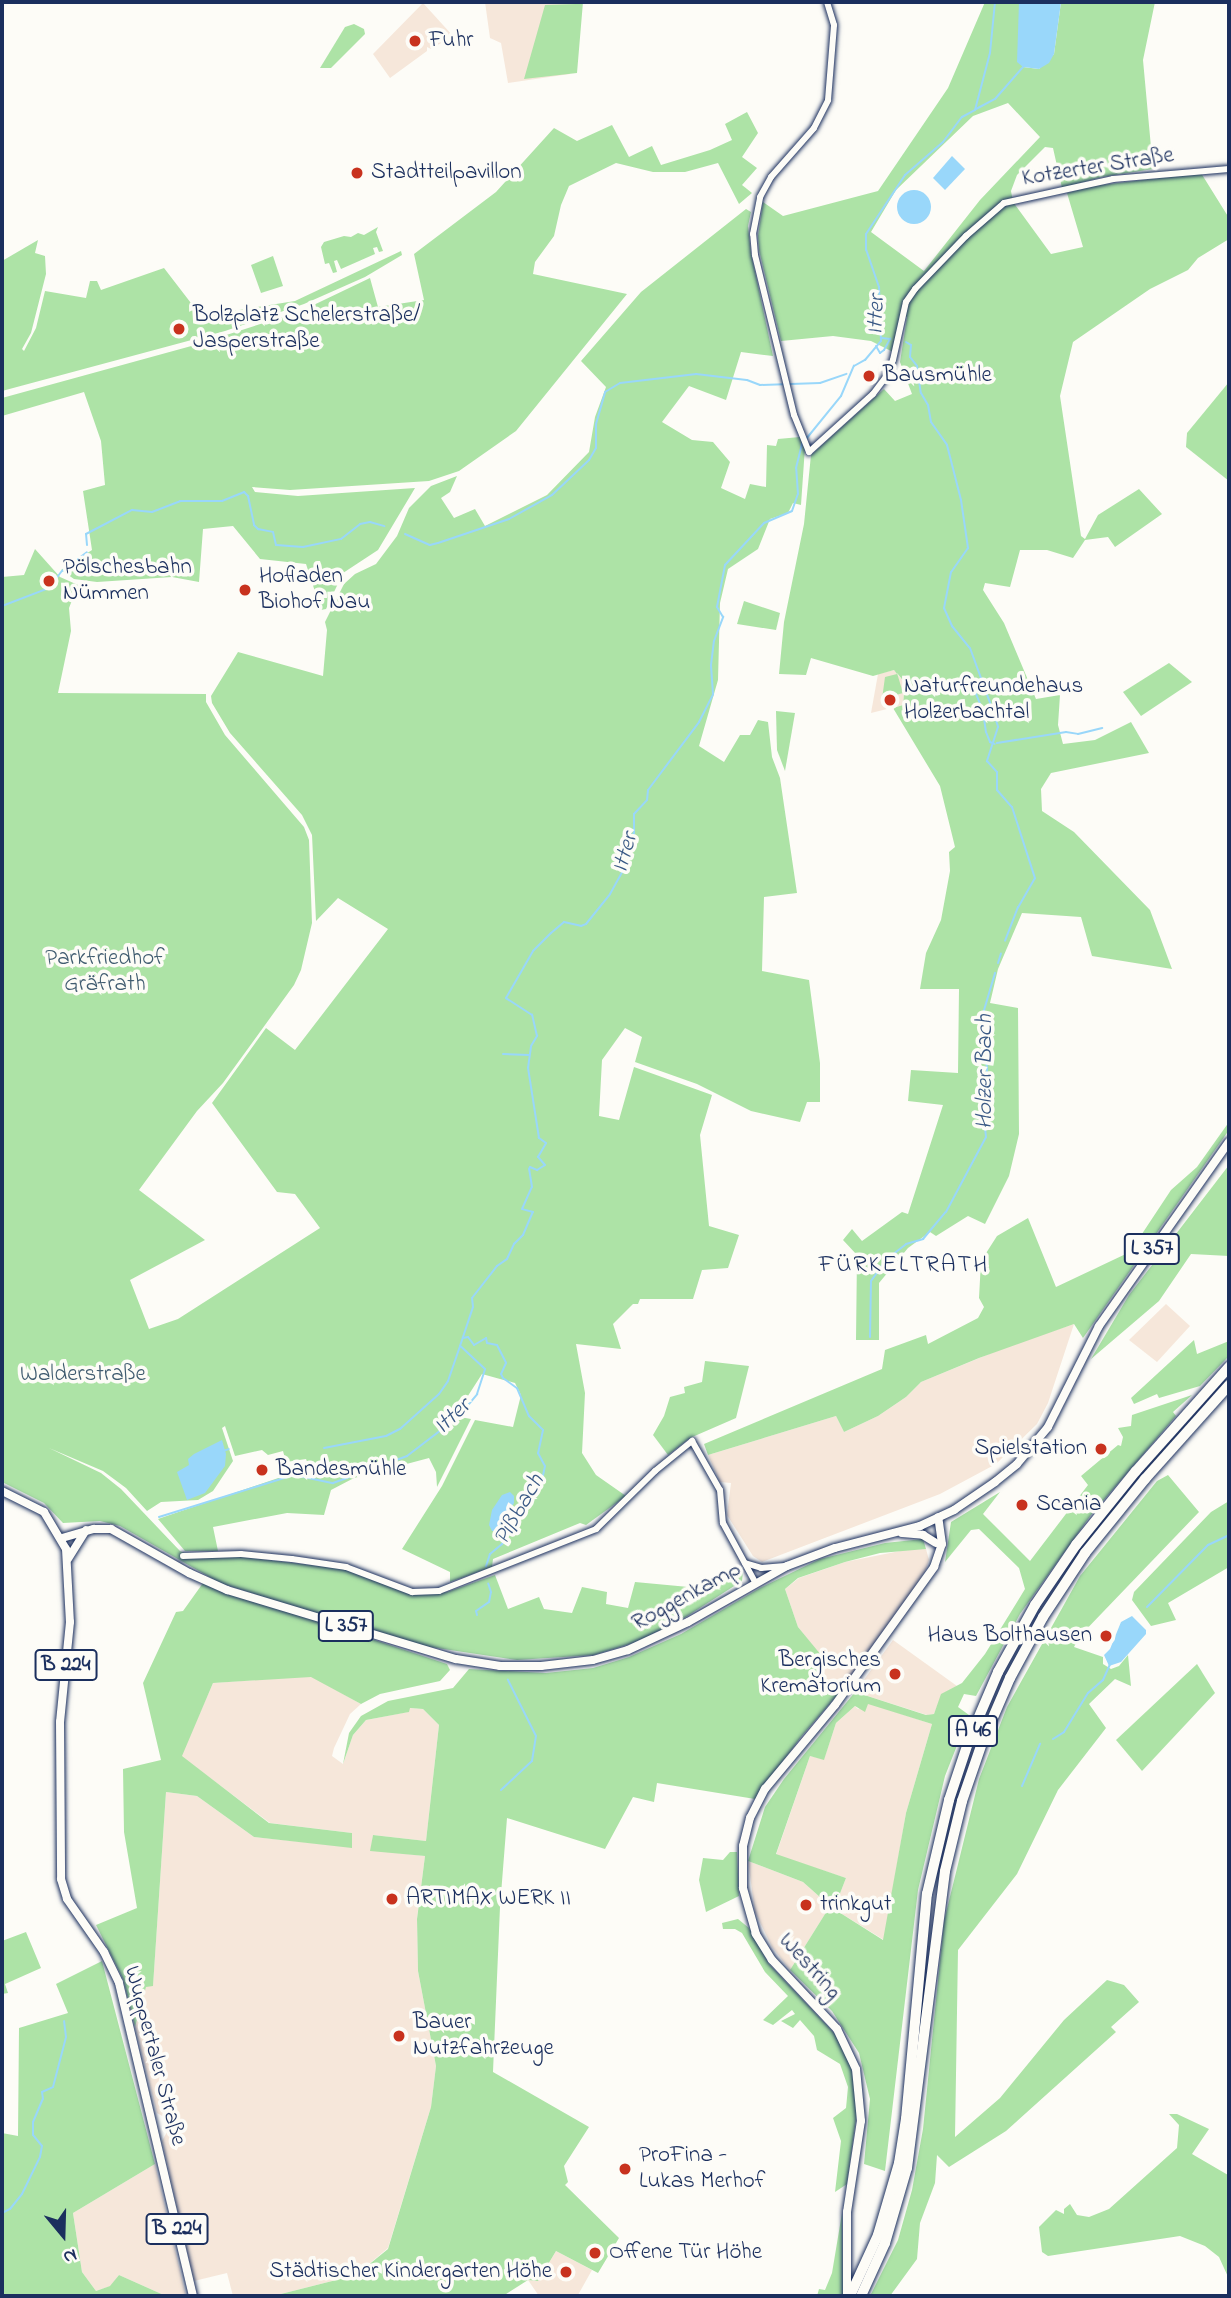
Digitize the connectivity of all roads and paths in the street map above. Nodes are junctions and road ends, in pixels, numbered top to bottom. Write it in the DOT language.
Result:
graph roads {
  1 [pos="827,2"];
  2 [pos="1229,169"];
  3 [pos="1229,1142"];
  4 [pos="1229,1367"];
  5 [pos="1228,1386"];
  6 [pos="2,1491"];
  7 [pos="933,1519"];
  8 [pos="86,1530"];
  9 [pos="899,1533"];
  10 [pos="62,1538"];
  11 [pos="936,1543"];
  12 [pos="939,1553"];
  13 [pos="183,1556"];
  14 [pos="68,1559"];
  15 [pos="745,1563"];
  16 [pos="787,1566"];
  17 [pos="755,1581"];
  18 [pos="193,2296"];
  19 [pos="849,2296"];
  20 [pos="861,2296"];
  1 -- 2 [label="street, Kotzerter Straße"];
  3 -- 7 [label="main road, L 357"];
  4 -- 19 [label="highway, A 46"];
  5 -- 20 [label="highway, A 46"];
  6 -- 10 [label="main road, Wuppertaler Straße / B 224"];
  7 -- 9 [label="main road, Roggenkamp / L 357"];
  7 -- 11 [label="main road"];
  7 -- 12 [label="main road, Westring"];
  8 -- 10 [label="main road, Roggenkamp / L 357"];
  8 -- 14 [label="main road"];
  8 -- 17 [label="main road, Roggenkamp / L 357"];
  9 -- 11 [label="main road"];
  9 -- 16 [label="main road, Roggenkamp / L 357"];
  10 -- 14 [label="main road, Wuppertaler Straße / B 224"];
  11 -- 12 [label="main road"];
  12 -- 19 [label="main road, Westring"];
  13 -- 15 [label="street"];
  14 -- 18 [label="main road, Wuppertaler Straße / B 224"];
  15 -- 16 [label="street"];
  15 -- 17 [label="street"];
  16 -- 17 [label="main road, Roggenkamp / L 357"];
}
